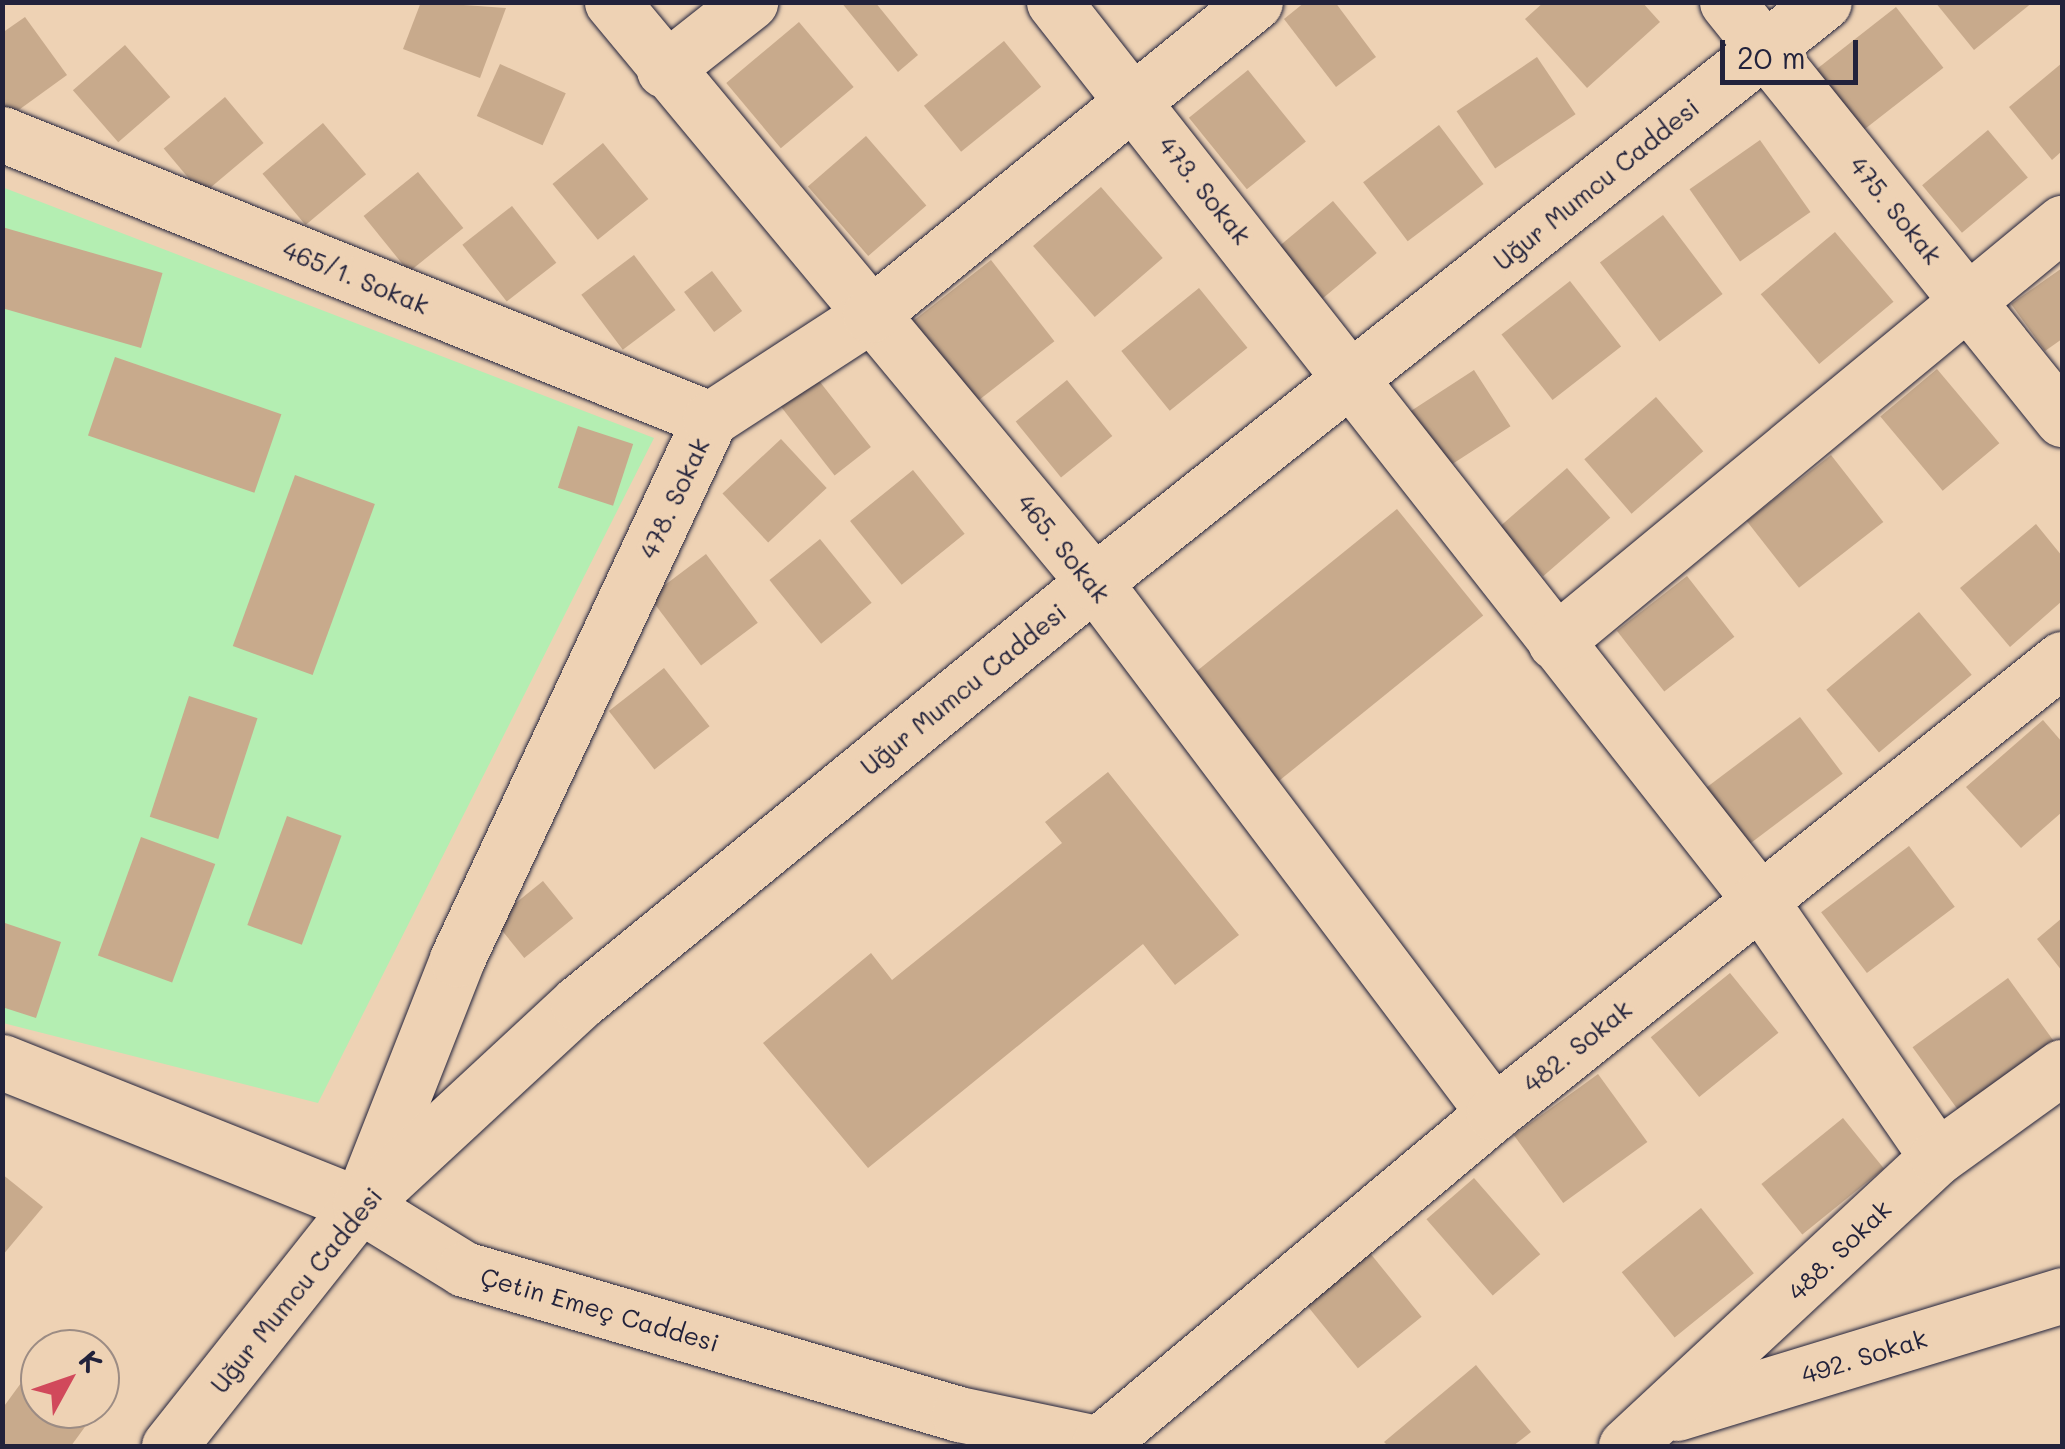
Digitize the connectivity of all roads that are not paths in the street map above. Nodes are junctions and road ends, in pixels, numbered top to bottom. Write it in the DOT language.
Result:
graph roads {
  1 [pos="612,2"];
  2 [pos="750,2"];
  3 [pos="1054,2"];
  4 [pos="1254,2"];
  5 [pos="1728,2"];
  6 [pos="1824,2"];
  7 [pos="1766,49"];
  8 [pos="664,70"];
  9 [pos="1133,100"];
  10 [pos="2,134"];
  11 [pos="2062,223"];
  12 [pos="1967,298"];
  13 [pos="870,316"];
  14 [pos="1354,377"];
  15 [pos="710,419"];
  16 [pos="2062,419"];
  17 [pos="1094,582"];
  18 [pos="1555,642"];
  19 [pos="2062,658"];
  20 [pos="1759,898"];
  21 [pos="2,1062"];
  22 [pos="2062,1066"];
  23 [pos="1494,1113"];
  24 [pos="1937,1156"];
  25 [pos="360,1205"];
  26 [pos="2062,1295"];
  27 [pos="940,1430"];
  28 [pos="1645,1432"];
  29 [pos="1105,1445"];
  30 [pos="169,1446"];
  1 -- 8 [label="street, 465. Sokak"];
  2 -- 8 [label="street"];
  3 -- 9 [label="street, 473. Sokak"];
  4 -- 9 [label="street, 478. Sokak"];
  5 -- 7 [label="street, 475. Sokak"];
  6 -- 7 [label="street, Uğur Mumcu Caddesi"];
  7 -- 12 [label="street, 475. Sokak"];
  7 -- 14 [label="street, Uğur Mumcu Caddesi"];
  8 -- 13 [label="street, 465. Sokak"];
  9 -- 13 [label="street, 478. Sokak"];
  9 -- 14 [label="street, 473. Sokak"];
  10 -- 15 [label="street, 465/1. Sokak"];
  11 -- 12 [label="street"];
  12 -- 16 [label="street, 475. Sokak"];
  12 -- 18 [label="street"];
  13 -- 15 [label="street, 478. Sokak"];
  13 -- 17 [label="street, 465. Sokak"];
  14 -- 17 [label="street, Uğur Mumcu Caddesi"];
  14 -- 18 [label="street, 473. Sokak"];
  15 -- 25 [label="street, 478. Sokak"];
  17 -- 23 [label="street, 465. Sokak"];
  17 -- 25 [label="street, Uğur Mumcu Caddesi"];
  18 -- 20 [label="street, 473. Sokak"];
  19 -- 20 [label="street, 482. Sokak"];
  20 -- 23 [label="street, 482. Sokak"];
  20 -- 24 [label="street, 473. Sokak"];
  21 -- 25 [label="street, Çetin Emeç Caddesi"];
  22 -- 24 [label="street, 488. Sokak"];
  23 -- 29 [label="street, 482. Sokak"];
  24 -- 28 [label="street, 488. Sokak"];
  25 -- 27 [label="street, Çetin Emeç Caddesi"];
  25 -- 30 [label="street, Uğur Mumcu Caddesi"];
  26 -- 28 [label="street, 492. Sokak"];
  27 -- 29 [label="street, Çetin Emeç Caddesi"];
}
